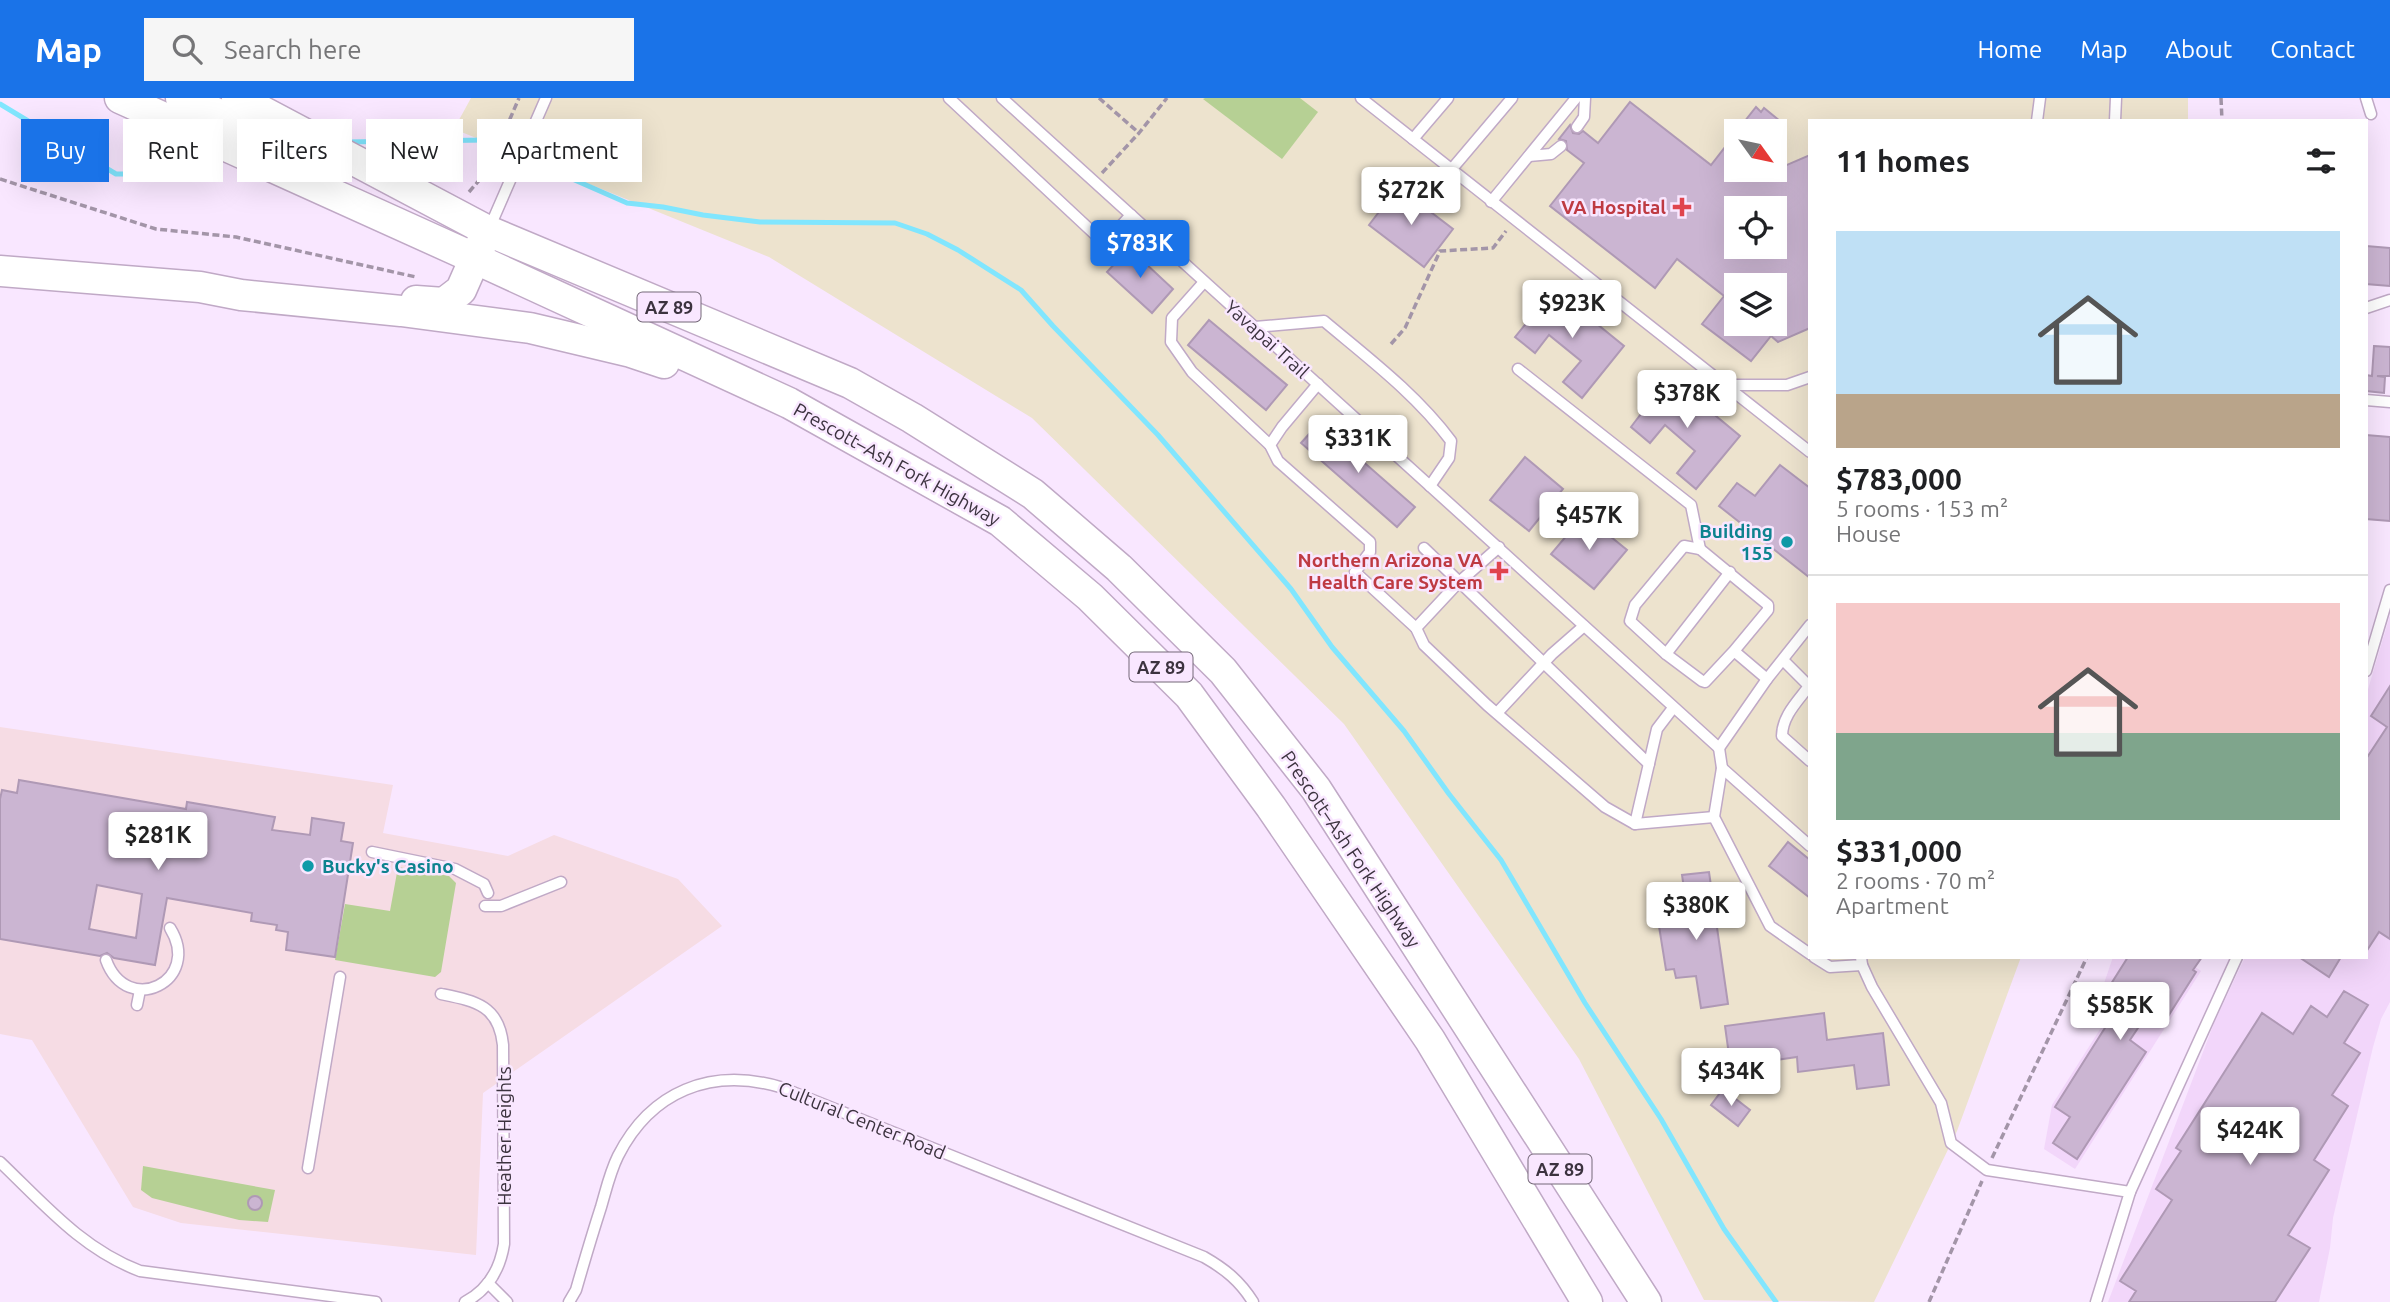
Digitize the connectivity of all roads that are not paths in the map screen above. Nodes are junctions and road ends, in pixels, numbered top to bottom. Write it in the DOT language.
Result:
graph roads {
  1 [pos="120,98"];
  2 [pos="181,98"];
  3 [pos="237,98"];
  4 [pos="546,98"];
  5 [pos="949,98"];
  6 [pos="1002,98"];
  7 [pos="1361,98"];
  8 [pos="1512,98"];
  9 [pos="1576,98"];
  10 [pos="1585,98"];
  11 [pos="2040,98"];
  12 [pos="2116,98"];
  13 [pos="2366,98"];
  14 [pos="1443,100"];
  15 [pos="2371,114"];
  16 [pos="2036,119"];
  17 [pos="2115,119"];
  18 [pos="1577,127"];
  19 [pos="1413,139"];
  20 [pos="1561,146"];
  21 [pos="1529,156"];
  22 [pos="1451,170"];
  23 [pos="1491,202"];
  24 [pos="1131,215"];
  25 [pos="488,231"];
  26 [pos="474,258"];
  27 [pos="0,271"];
  28 [pos="1204,282"];
  29 [pos="200,287"];
  30 [pos="2390,300"];
  31 [pos="2368,307"];
  32 [pos="1255,327"];
  33 [pos="1518,369"];
  34 [pos="1808,378"];
  35 [pos="1318,384"];
  36 [pos="1724,386"];
  37 [pos="2368,400"];
  38 [pos="2390,402"];
  39 [pos="789,403"];
  40 [pos="1270,445"];
  41 [pos="1808,450"];
  42 [pos="1430,486"];
  43 [pos="1499,547"];
  44 [pos="1424,548"];
  45 [pos="1700,548"];
  46 [pos="1730,572"];
  47 [pos="1458,583"];
  48 [pos="2390,590"];
  49 [pos="1584,626"];
  50 [pos="1416,628"];
  51 [pos="1808,628"];
  52 [pos="1734,651"];
  53 [pos="1666,654"];
  54 [pos="1783,660"];
  55 [pos="1542,664"];
  56 [pos="2368,664"];
  57 [pos="1767,679"];
  58 [pos="1808,684"];
  59 [pos="1808,689"];
  60 [pos="1673,708"];
  61 [pos="1497,713"];
  62 [pos="1719,748"];
  63 [pos="1808,759"];
  64 [pos="1649,764"];
  65 [pos="1722,768"];
  66 [pos="1714,817"];
  67 [pos="1636,824"];
  68 [pos="1808,844"];
  69 [pos="372,852"];
  70 [pos="561,882"];
  71 [pos="488,893"];
  72 [pos="485,906"];
  73 [pos="170,928"];
  74 [pos="1808,953"];
  75 [pos="1817,959"];
  76 [pos="2236,959"];
  77 [pos="106,960"];
  78 [pos="1861,961"];
  79 [pos="340,977"];
  80 [pos="140,990"];
  81 [pos="441,993"];
  82 [pos="137,1005"];
  83 [pos="0,1162"];
  84 [pos="307,1168"];
  85 [pos="2130,1192"];
  86 [pos="488,1283"];
  87 [pos="376,1302"];
  88 [pos="465,1302"];
  89 [pos="507,1302"];
  90 [pos="569,1302"];
  91 [pos="1253,1302"];
  92 [pos="1587,1302"];
  93 [pos="1646,1302"];
  94 [pos="2096,1302"];
  1 -- 26 [label="main road, AZ 89"];
  2 -- 25 [label="main road"];
  3 -- 25 [label="main road, AZ 89"];
  4 -- 25 [label="lane"];
  5 -- 24 [label="lane"];
  6 -- 24 [label="lane, Yavapai Trail"];
  7 -- 19 [label="lane"];
  8 -- 22 [label="lane"];
  9 -- 21 [label="lane"];
  10 -- 18 [label="lane"];
  11 -- 16 [label="lane"];
  12 -- 17 [label="lane"];
  13 -- 15 [label="lane"];
  14 -- 19 [label="lane"];
  19 -- 22 [label="lane"];
  20 -- 21 [label="lane"];
  21 -- 23 [label="lane"];
  22 -- 23 [label="lane"];
  23 -- 36 [label="lane"];
  24 -- 28 [label="lane, Yavapai Trail"];
  25 -- 26 [label="main road"];
  25 -- 93 [label="main road, Prescott–Ash Fork Highway / AZ 89"];
  26 -- 29 [label="main road"];
  26 -- 39 [label="main road, Prescott–Ash Fork Highway / AZ 89"];
  27 -- 29 [label="main road"];
  28 -- 32 [label="lane, Yavapai Trail"];
  28 -- 40 [label="lane"];
  29 -- 39 [label="main road"];
  30 -- 31 [label="lane"];
  32 -- 35 [label="lane, Yavapai Trail"];
  32 -- 42 [label="lane"];
  33 -- 45 [label="lane"];
  34 -- 36 [label="lane"];
  35 -- 40 [label="lane"];
  35 -- 42 [label="lane, Yavapai Trail"];
  36 -- 41 [label="lane"];
  37 -- 38 [label="lane"];
  39 -- 92 [label="main road, Prescott–Ash Fork Highway / AZ 89"];
  40 -- 50 [label="lane"];
  42 -- 43 [label="lane, Yavapai Trail"];
  43 -- 47 [label="lane"];
  43 -- 49 [label="lane, Yavapai Trail"];
  44 -- 47 [label="lane"];
  45 -- 46 [label="lane"];
  45 -- 53 [label="lane"];
  46 -- 52 [label="lane"];
  46 -- 53 [label="lane"];
  47 -- 50 [label="lane"];
  47 -- 55 [label="lane"];
  48 -- 56 [label="lane"];
  49 -- 55 [label="lane"];
  49 -- 60 [label="lane, Yavapai Trail"];
  50 -- 61 [label="lane"];
  51 -- 54 [label="lane"];
  52 -- 53 [label="lane"];
  52 -- 57 [label="lane"];
  54 -- 57 [label="lane"];
  54 -- 58 [label="lane"];
  55 -- 61 [label="lane"];
  55 -- 64 [label="lane"];
  57 -- 62 [label="lane"];
  59 -- 63 [label="lane"];
  60 -- 62 [label="lane, Yavapai Trail"];
  60 -- 64 [label="lane"];
  61 -- 67 [label="lane"];
  62 -- 65 [label="lane"];
  64 -- 67 [label="lane"];
  65 -- 66 [label="lane"];
  65 -- 68 [label="lane"];
  66 -- 67 [label="lane"];
  66 -- 74 [label="lane"];
  69 -- 71 [label="lane"];
  70 -- 72 [label="lane"];
  73 -- 80 [label="lane"];
  75 -- 78 [label="lane"];
  76 -- 85 [label="lane"];
  77 -- 80 [label="lane"];
  78 -- 85 [label="lane"];
  79 -- 84 [label="lane"];
  80 -- 82 [label="lane"];
  81 -- 86 [label="lane, Heather Heights"];
  83 -- 87 [label="lane"];
  85 -- 94 [label="lane"];
  86 -- 88 [label="lane, Heather Heights"];
  86 -- 89 [label="lane"];
  90 -- 91 [label="lane, Cultural Center Road"];
}
